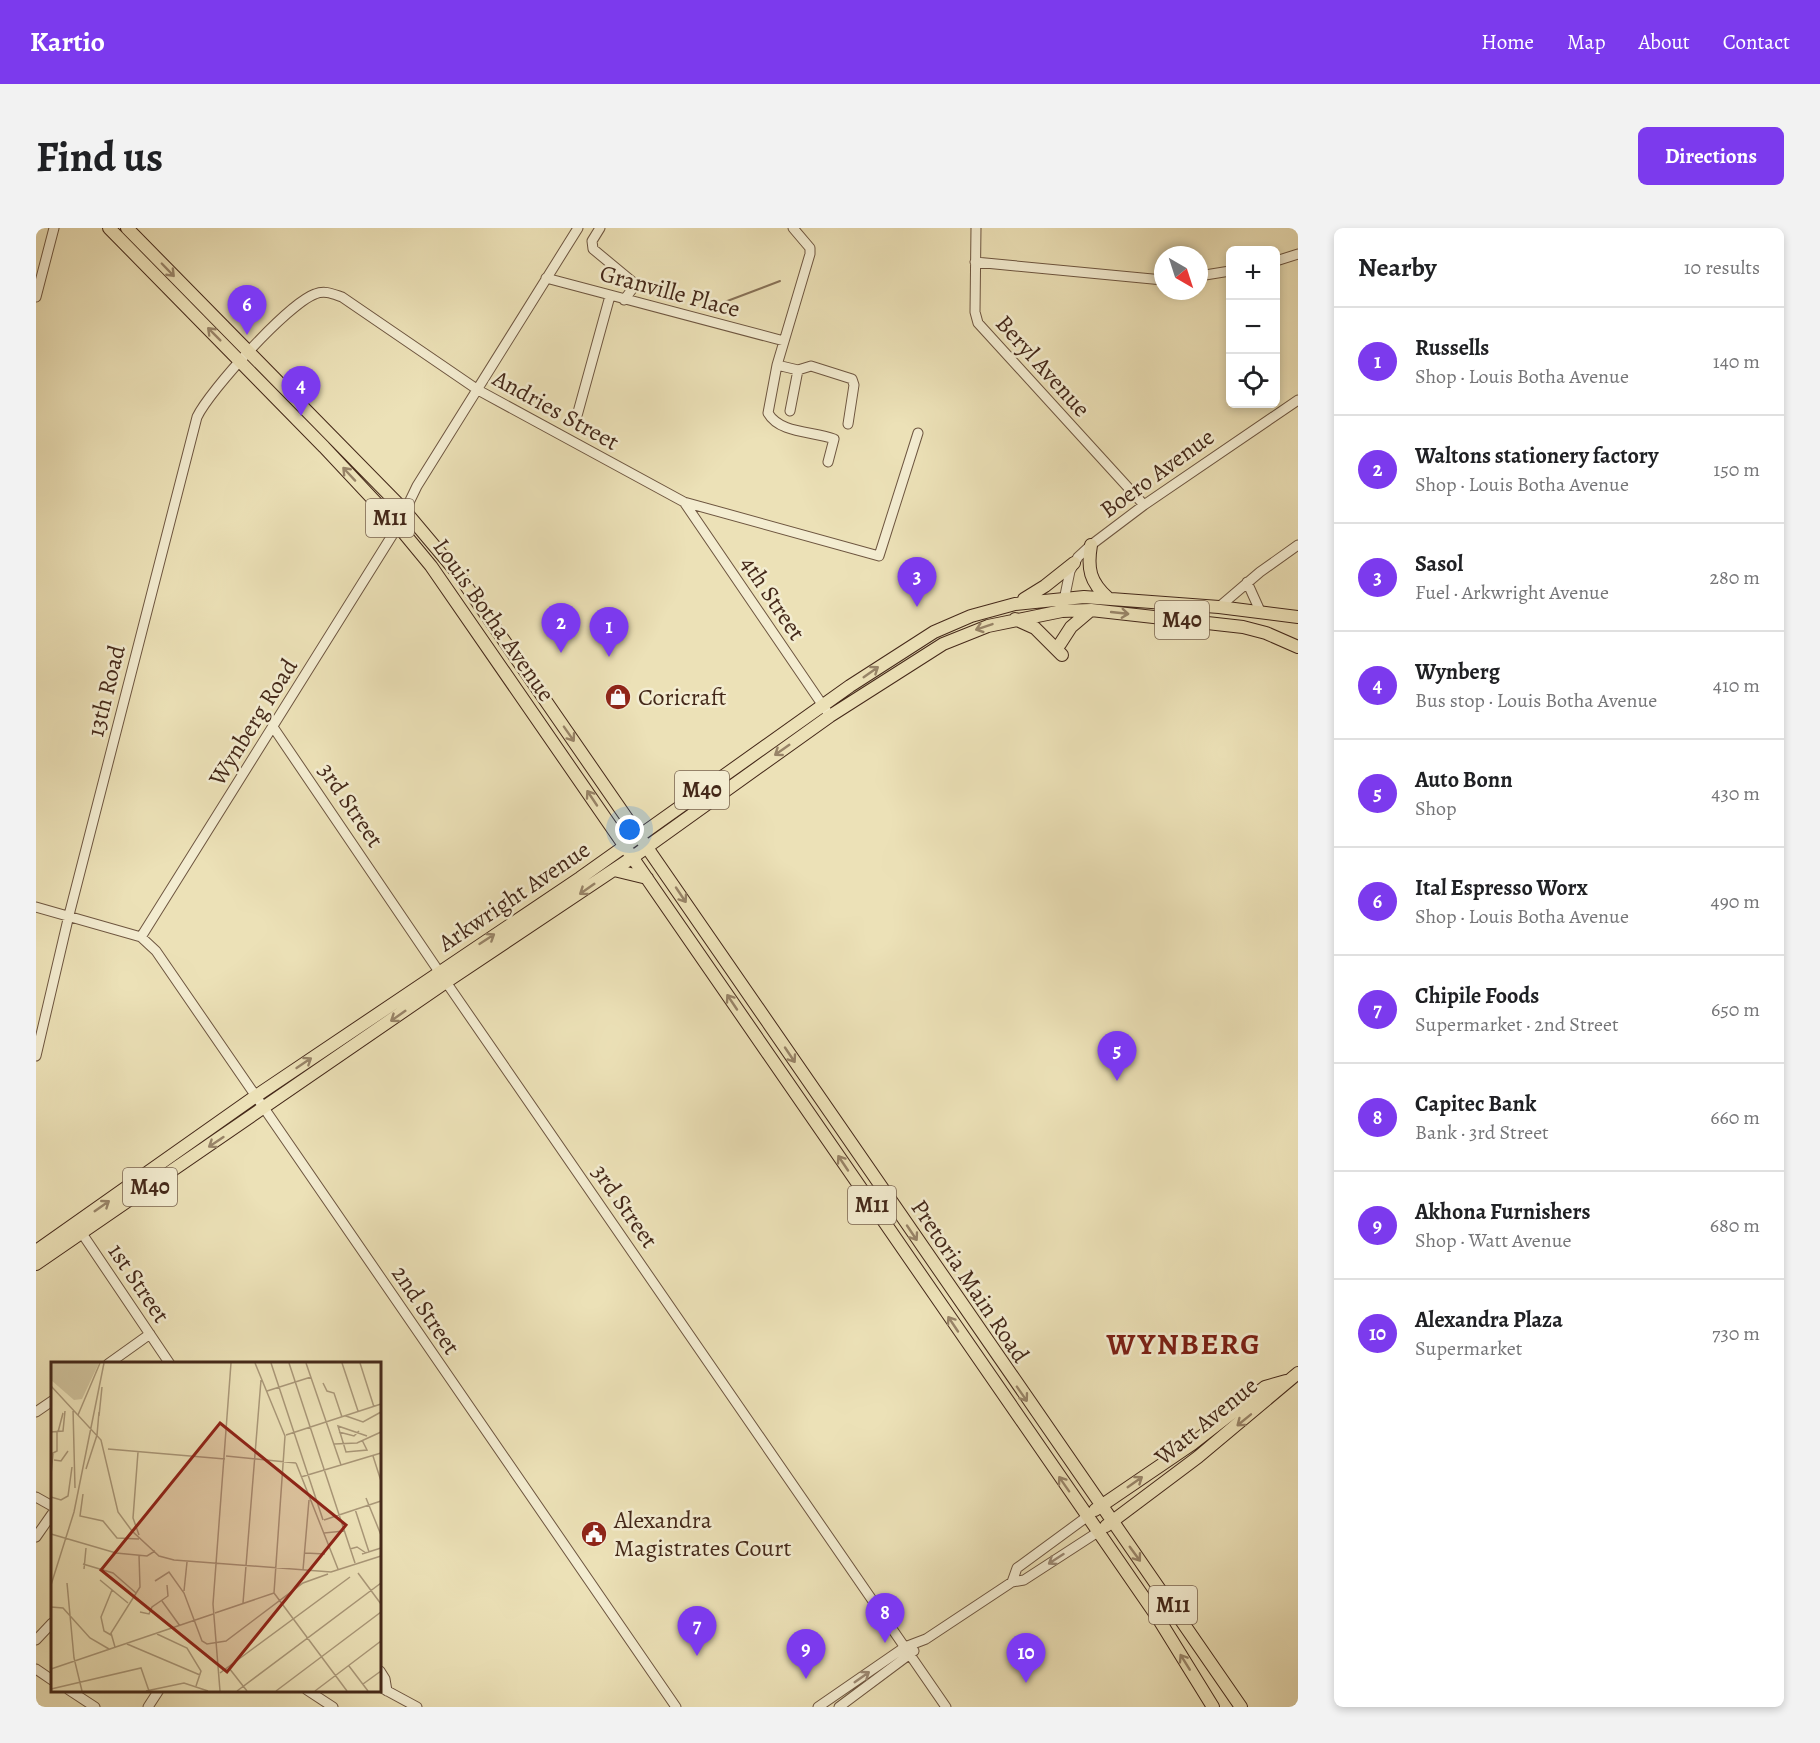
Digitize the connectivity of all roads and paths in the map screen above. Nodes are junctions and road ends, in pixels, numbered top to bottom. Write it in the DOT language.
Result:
graph roads {
  1 [pos="54,228"];
  2 [pos="109,228"];
  3 [pos="127,228"];
  4 [pos="578,228"];
  5 [pos="600,228"];
  6 [pos="793,228"];
  7 [pos="976,228"];
  8 [pos="1298,254"];
  9 [pos="1280,259"];
  10 [pos="975,262"];
  11 [pos="40,265"];
  12 [pos="1226,272"];
  13 [pos="1208,275"];
  14 [pos="546,279"];
  15 [pos="1154,279"];
  16 [pos="610,296"];
  17 [pos="36,297"];
  18 [pos="624,300"];
  19 [pos="784,341"];
  20 [pos="244,356"];
  21 [pos="777,365"];
  22 [pos="798,370"];
  23 [pos="478,390"];
  24 [pos="1298,400"];
  25 [pos="789,411"];
  26 [pos="575,423"];
  27 [pos="848,424"];
  28 [pos="918,433"];
  29 [pos="828,462"];
  30 [pos="417,486"];
  31 [pos="387,493"];
  32 [pos="684,502"];
  33 [pos="1144,505"];
  34 [pos="405,511"];
  35 [pos="398,526"];
  36 [pos="1091,545"];
  37 [pos="1298,545"];
  38 [pos="1074,563"];
  39 [pos="1247,582"];
  40 [pos="1108,598"];
  41 [pos="1015,604"];
  42 [pos="1063,604"];
  43 [pos="1219,607"];
  44 [pos="1091,610"];
  45 [pos="1261,613"];
  46 [pos="1298,617"];
  47 [pos="1015,619"];
  48 [pos="1298,647"];
  49 [pos="827,711"];
  50 [pos="273,727"];
  51 [pos="665,834"];
  52 [pos="640,835"];
  53 [pos="624,846"];
  54 [pos="648,847"];
  55 [pos="633,857"];
  56 [pos="662,868"];
  57 [pos="614,870"];
  58 [pos="647,878"];
  59 [pos="36,907"];
  60 [pos="69,915"];
  61 [pos="141,938"];
  62 [pos="442,977"];
  63 [pos="36,1056"];
  64 [pos="256,1096"];
  65 [pos="265,1109"];
  66 [pos="79,1229"];
  67 [pos="36,1251"];
  68 [pos="36,1264"];
  69 [pos="150,1334"];
  70 [pos="111,1362"];
  71 [pos="169,1362"];
  72 [pos="1293,1377"];
  73 [pos="51,1402"];
  74 [pos="36,1412"];
  75 [pos="1201,1436"];
  76 [pos="1210,1446"];
  77 [pos="36,1497"];
  78 [pos="51,1505"];
  79 [pos="1100,1507"];
  80 [pos="51,1515"];
  81 [pos="1088,1516"];
  82 [pos="1112,1521"];
  83 [pos="1098,1532"];
  84 [pos="36,1537"];
  85 [pos="1012,1582"];
  86 [pos="51,1624"];
  87 [pos="36,1640"];
  88 [pos="907,1651"];
  89 [pos="36,1669"];
  90 [pos="381,1673"];
  91 [pos="51,1679"];
  92 [pos="383,1689"];
  93 [pos="72,1692"];
  94 [pos="158,1692"];
  95 [pos="310,1692"];
  96 [pos="94,1707"];
  97 [pos="148,1707"];
  98 [pos="333,1707"];
  99 [pos="417,1707"];
  100 [pos="676,1707"];
  101 [pos="818,1707"];
  102 [pos="839,1707"];
  103 [pos="946,1707"];
  104 [pos="1213,1707"];
  105 [pos="1241,1707"];
  1 -- 11 [label="street"];
  20 -- 2 [label="main road, Louis Botha Avenue / M11, one-way"];
  3 -- 20 [label="main road, Louis Botha Avenue / M11, one-way"];
  4 -- 14 [label="street"];
  5 -- 18 [label="street"];
  6 -- 19 [label="street"];
  7 -- 10 [label="street, Beryl Avenue"];
  8 -- 9 [label="street"];
  10 -- 15 [label="street"];
  10 -- 33 [label="street, Beryl Avenue"];
  11 -- 17 [label="street"];
  12 -- 13 [label="street"];
  14 -- 16 [label="street, Granville Place"];
  14 -- 23 [label="street"];
  16 -- 18 [label="street, Granville Place"];
  16 -- 26 [label="street"];
  18 -- 19 [label="street, Granville Place"];
  19 -- 21 [label="street"];
  20 -- 23 [label="street, Andries Street"];
  20 -- 31 [label="main road, Louis Botha Avenue / M11"];
  35 -- 20 [label="main road, Louis Botha Avenue / M11, one-way"];
  20 -- 60 [label="street, 13th Road"];
  21 -- 22 [label="street"];
  21 -- 29 [label="street"];
  22 -- 25 [label="street"];
  22 -- 27 [label="street"];
  23 -- 30 [label="street"];
  23 -- 32 [label="street, Andries Street"];
  24 -- 33 [label="street, Boero Avenue"];
  28 -- 32 [label="street, Andries Street"];
  30 -- 31 [label="street"];
  30 -- 34 [label="street"];
  31 -- 34 [label="main road, Louis Botha Avenue / M11"];
  32 -- 49 [label="street, 4th Street"];
  33 -- 36 [label="street, Boero Avenue"];
  34 -- 52 [label="main road, Louis Botha Avenue / M11, one-way"];
  35 -- 50 [label="street, Wynberg Road"];
  53 -- 35 [label="main road, Louis Botha Avenue / M11, one-way"];
  36 -- 38 [label="street, Boero Avenue"];
  36 -- 40 [label="main road"];
  37 -- 39 [label="street"];
  38 -- 41 [label="main road"];
  38 -- 42 [label="street, Boero Avenue"];
  39 -- 43 [label="street"];
  39 -- 45 [label="street"];
  40 -- 42 [label="main road, M40"];
  40 -- 43 [label="main road, M40"];
  41 -- 42 [label="main road, Arkwright Avenue / M40"];
  49 -- 41 [label="main road, Arkwright Avenue / M40, one-way"];
  42 -- 44 [label="main road, M40"];
  42 -- 47 [label="main road, Arkwright Avenue / M40"];
  43 -- 45 [label="main road, M40"];
  44 -- 47 [label="main road"];
  44 -- 48 [label="main road, M40, one-way"];
  45 -- 46 [label="main road, M40"];
  47 -- 49 [label="main road, Arkwright Avenue / M40, one-way"];
  49 -- 51 [label="main road, Arkwright Avenue / M40, one-way"];
  49 -- 52 [label="main road, Arkwright Avenue / M40"];
  50 -- 61 [label="street, Wynberg Road"];
  50 -- 62 [label="street, 3rd Street"];
  51 -- 54 [label="main road, Arkwright Avenue / M40"];
  51 -- 56 [label="main road"];
  52 -- 53 [label="main road, Arkwright Avenue / M40"];
  52 -- 54 [label="main road, M11"];
  53 -- 55 [label="main road, M11"];
  62 -- 53 [label="main road, Arkwright Avenue / M40, one-way"];
  54 -- 55 [label="main road, Arkwright Avenue / M40"];
  54 -- 56 [label="main road, Pretoria Main Road / M11"];
  55 -- 57 [label="main road, Arkwright Avenue / M40"];
  55 -- 58 [label="main road, Pretoria Main Road / M11"];
  56 -- 79 [label="main road, Pretoria Main Road / M11, one-way"];
  57 -- 58 [label="main road"];
  57 -- 62 [label="main road, Arkwright Avenue / M40, one-way"];
  81 -- 58 [label="main road, Pretoria Main Road / M11, one-way"];
  59 -- 60 [label="street"];
  60 -- 61 [label="street"];
  60 -- 63 [label="street, 13th Road"];
  61 -- 64 [label="street, 2nd Street"];
  64 -- 62 [label="main road, Arkwright Avenue / M40, one-way"];
  62 -- 65 [label="main road, Arkwright Avenue / M40, one-way"];
  62 -- 88 [label="street, 3rd Street"];
  64 -- 65 [label="street, 2nd Street"];
  66 -- 64 [label="main road, Arkwright Avenue / M40, one-way"];
  65 -- 66 [label="main road, Arkwright Avenue / M40, one-way"];
  65 -- 100 [label="street, 2nd Street"];
  66 -- 67 [label="main road, Arkwright Avenue / M40"];
  66 -- 68 [label="main road, Arkwright Avenue / M40"];
  66 -- 69 [label="street, 1st Street"];
  69 -- 70 [label="street"];
  69 -- 71 [label="street, 1st Street"];
  72 -- 75 [label="main road, Watt Avenue"];
  72 -- 76 [label="main road, Watt Avenue, one-way"];
  73 -- 74 [label="street"];
  75 -- 76 [label="main road"];
  79 -- 75 [label="main road, Watt Avenue, one-way"];
  76 -- 82 [label="main road, Watt Avenue"];
  77 -- 78 [label="street"];
  79 -- 81 [label="main road, Watt Avenue"];
  79 -- 82 [label="main road, Pretoria Main Road / M11"];
  80 -- 84 [label="street"];
  81 -- 83 [label="main road, Pretoria Main Road / M11"];
  81 -- 85 [label="street, Watt Avenue"];
  82 -- 83 [label="main road, Watt Avenue"];
  82 -- 105 [label="main road, Pretoria Main Road / M11, one-way"];
  83 -- 85 [label="street, Watt Avenue, one-way"];
  104 -- 83 [label="main road, Pretoria Main Road / M11, one-way"];
  85 -- 88 [label="street, Watt Avenue"];
  86 -- 87 [label="street"];
  101 -- 88 [label="street, Watt Avenue, one-way"];
  88 -- 102 [label="street, Watt Avenue"];
  88 -- 103 [label="street, 3rd Street"];
  89 -- 91 [label="street"];
  90 -- 92 [label="street"];
  92 -- 99 [label="street"];
  93 -- 96 [label="street"];
  94 -- 97 [label="street"];
  95 -- 98 [label="street"];
}
